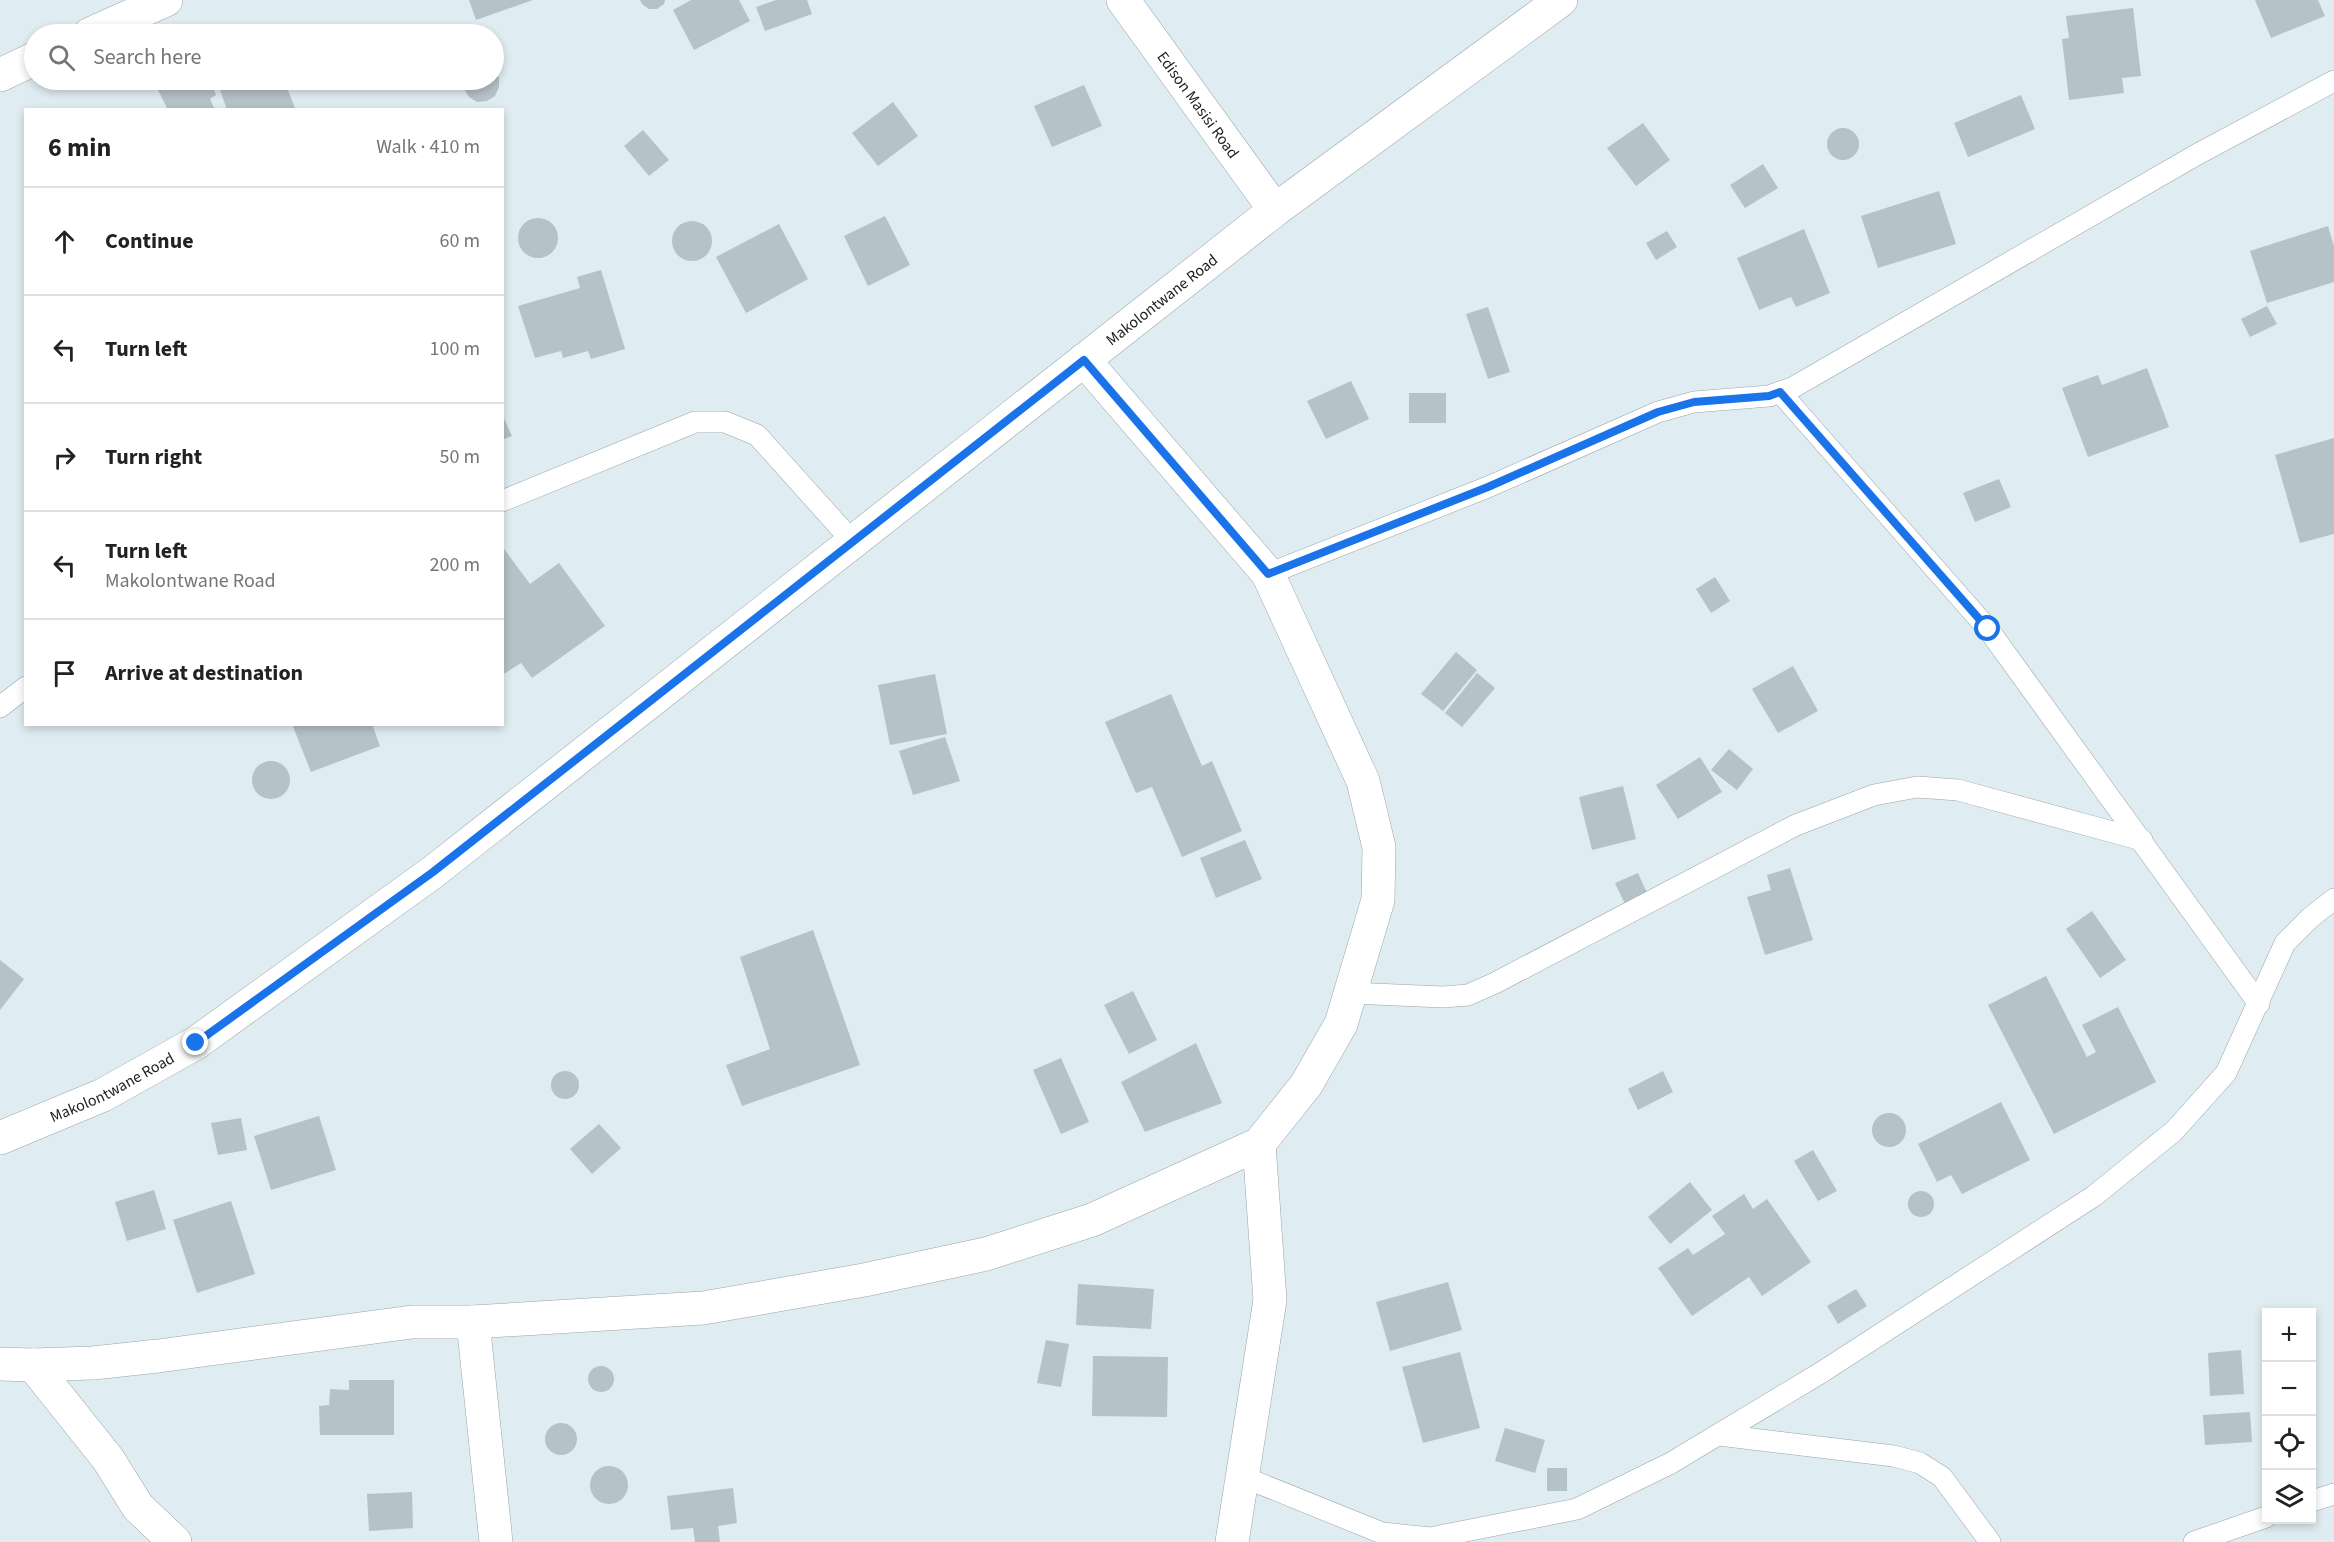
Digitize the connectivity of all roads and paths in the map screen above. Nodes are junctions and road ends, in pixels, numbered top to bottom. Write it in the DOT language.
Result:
graph roads {
  1 [pos="166,0"];
  2 [pos="1123,0"];
  3 [pos="1561,0"];
  4 [pos="112,24"];
  5 [pos="24,64"];
  6 [pos="0,75"];
  7 [pos="2334,81"];
  8 [pos="1275,210"];
  9 [pos="1084,360"];
  10 [pos="1780,392"];
  11 [pos="504,500"];
  12 [pos="853,542"];
  13 [pos="1268,574"];
  14 [pos="24,689"];
  15 [pos="0,707"];
  16 [pos="2142,840"];
  17 [pos="2334,899"];
  18 [pos="1350,993"];
  19 [pos="2259,1004"];
  20 [pos="0,1138"];
  21 [pos="1259,1144"];
  22 [pos="473,1322"];
  23 [pos="0,1364"];
  24 [pos="33,1365"];
  25 [pos="1719,1435"];
  26 [pos="1241,1476"];
  27 [pos="2334,1494"];
  28 [pos="2316,1500"];
  29 [pos="2262,1518"];
  30 [pos="175,1542"];
  31 [pos="496,1542"];
  32 [pos="1232,1542"];
  33 [pos="1990,1542"];
  34 [pos="2194,1542"];
  1 -- 4 [label="street"];
  2 -- 8 [label="street, Edison Masisi Road"];
  3 -- 8 [label="street, Makolontwane Road"];
  5 -- 6 [label="street"];
  7 -- 10 [label="lane"];
  8 -- 9 [label="street, Makolontwane Road"];
  9 -- 12 [label="street, Makolontwane Road"];
  9 -- 13 [label="street"];
  10 -- 13 [label="lane"];
  10 -- 16 [label="lane"];
  11 -- 12 [label="lane"];
  12 -- 20 [label="street, Makolontwane Road"];
  13 -- 18 [label="street"];
  14 -- 15 [label="lane"];
  16 -- 18 [label="lane"];
  16 -- 19 [label="lane"];
  17 -- 19 [label="lane"];
  18 -- 21 [label="street"];
  19 -- 25 [label="lane"];
  21 -- 22 [label="street"];
  21 -- 26 [label="street"];
  22 -- 24 [label="street"];
  22 -- 31 [label="street"];
  23 -- 24 [label="street"];
  24 -- 30 [label="street"];
  25 -- 26 [label="lane"];
  25 -- 33 [label="lane"];
  26 -- 32 [label="street"];
  27 -- 28 [label="lane"];
  29 -- 34 [label="lane"];
}
